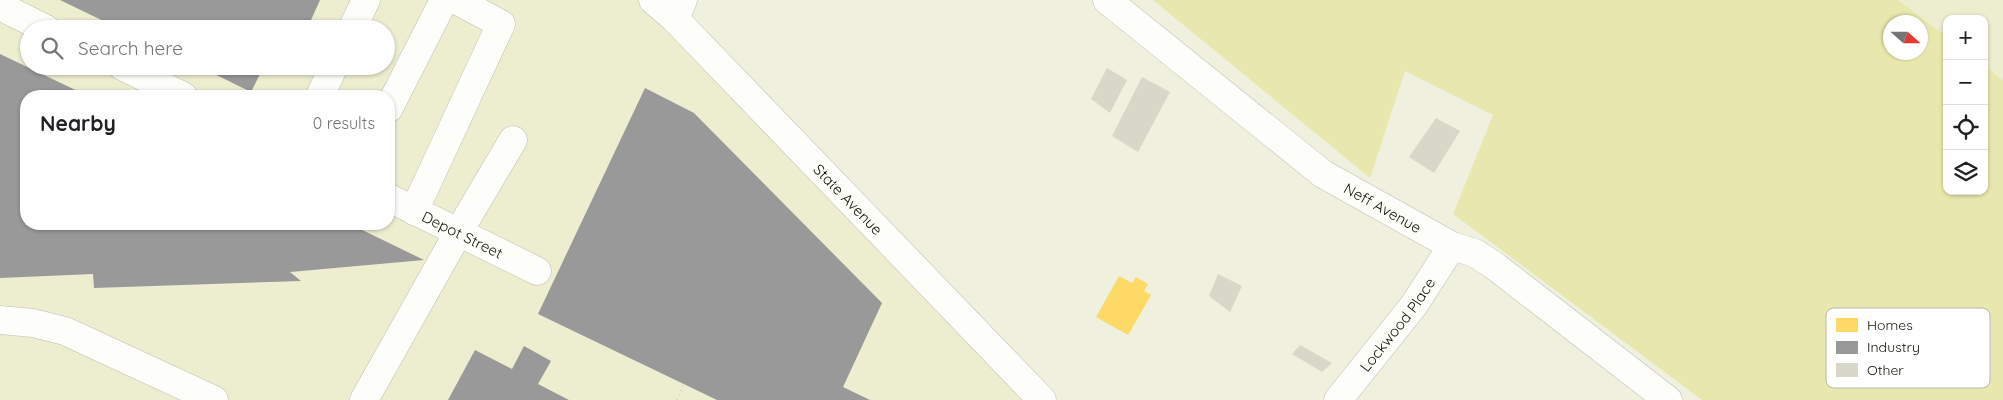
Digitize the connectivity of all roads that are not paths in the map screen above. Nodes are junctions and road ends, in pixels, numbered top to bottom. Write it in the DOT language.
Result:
graph roads {
  1 [pos="366,0"];
  2 [pos="444,0"];
  3 [pos="456,0"];
  4 [pos="653,0"];
  5 [pos="1107,0"];
  6 [pos="0,6"];
  7 [pos="679,9"];
  8 [pos="28,20"];
  9 [pos="356,20"];
  10 [pos="140,75"];
  11 [pos="330,75"];
  12 [pos="171,90"];
  13 [pos="323,90"];
  14 [pos="395,96"];
  15 [pos="513,140"];
  16 [pos="395,201"];
  17 [pos="414,211"];
  18 [pos="458,232"];
  19 [pos="1452,246"];
  20 [pos="537,271"];
  21 [pos="0,320"];
  22 [pos="214,400"];
  23 [pos="364,400"];
  24 [pos="1042,400"];
  25 [pos="1338,400"];
  26 [pos="1668,400"];
  1 -- 9 [label="street"];
  2 -- 14 [label="street"];
  3 -- 17 [label="street"];
  4 -- 7 [label="street, State Avenue"];
  5 -- 19 [label="street, Neff Avenue"];
  6 -- 8 [label="street"];
  7 -- 24 [label="street, State Avenue"];
  10 -- 12 [label="street"];
  11 -- 13 [label="street"];
  15 -- 18 [label="street"];
  16 -- 17 [label="street, Depot Street"];
  17 -- 18 [label="street, Depot Street"];
  18 -- 20 [label="street, Depot Street"];
  18 -- 23 [label="street"];
  19 -- 25 [label="street, Lockwood Place"];
  19 -- 26 [label="street, Neff Avenue"];
  21 -- 22 [label="street"];
}
